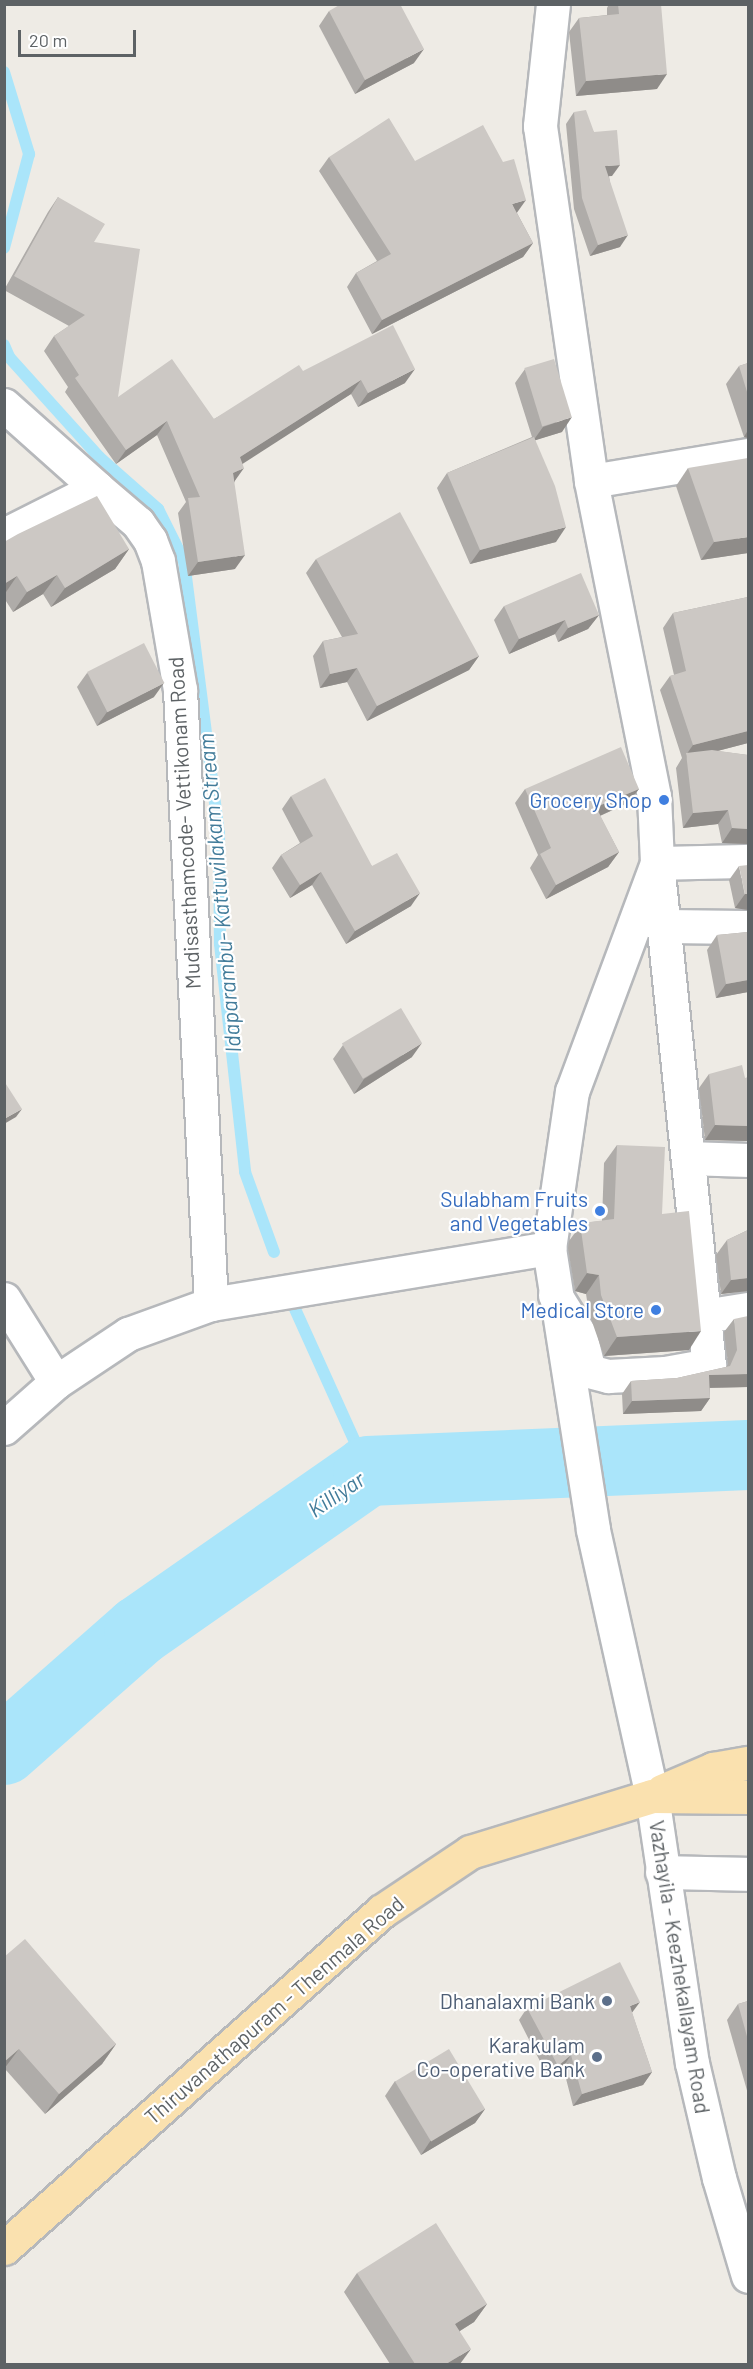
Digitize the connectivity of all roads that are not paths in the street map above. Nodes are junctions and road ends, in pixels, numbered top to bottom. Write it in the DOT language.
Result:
graph roads {
  1 [pos="554,4"];
  2 [pos="4,405"];
  3 [pos="748,455"];
  4 [pos="591,482"];
  5 [pos="97,488"];
  6 [pos="4,535"];
  7 [pos="748,861"];
  8 [pos="657,863"];
  9 [pos="663,926"];
  10 [pos="748,927"];
  11 [pos="688,1158"];
  12 [pos="748,1160"];
  13 [pos="549,1248"];
  14 [pos="553,1291"];
  15 [pos="4,1299"];
  16 [pos="221,1303"];
  17 [pos="748,1309"];
  18 [pos="704,1316"];
  19 [pos="56,1382"];
  20 [pos="4,1428"];
  21 [pos="748,1763"];
  22 [pos="652,1796"];
  23 [pos="748,1797"];
  24 [pos="662,1872"];
  25 [pos="748,1874"];
  26 [pos="4,2248"];
  27 [pos="748,2276"];
  1 -- 4 [label="street"];
  2 -- 5 [label="street, Mudisasthamcode- Vettikonam Road"];
  3 -- 4 [label="street"];
  4 -- 8 [label="street"];
  5 -- 6 [label="street"];
  5 -- 16 [label="street, Mudisasthamcode- Vettikonam Road"];
  7 -- 8 [label="street"];
  8 -- 9 [label="street"];
  8 -- 13 [label="street, Vazhayila - Keezhekallayam Road"];
  9 -- 10 [label="street"];
  9 -- 11 [label="street"];
  11 -- 12 [label="street"];
  11 -- 18 [label="street"];
  13 -- 14 [label="street, Vazhayila - Keezhekallayam Road"];
  13 -- 16 [label="street"];
  14 -- 18 [label="street"];
  14 -- 22 [label="street, Vazhayila - Keezhekallayam Road"];
  15 -- 19 [label="street"];
  16 -- 19 [label="street"];
  17 -- 18 [label="street"];
  19 -- 20 [label="street"];
  21 -- 22 [label="main road"];
  22 -- 23 [label="main road, Thiruvanathapuram - Thenmala Road"];
  22 -- 24 [label="street, Vazhayila - Keezhekallayam Road"];
  22 -- 26 [label="main road, Thiruvanathapuram - Thenmala Road"];
  24 -- 25 [label="street"];
  24 -- 27 [label="street, Vazhayila - Keezhekallayam Road"];
}
